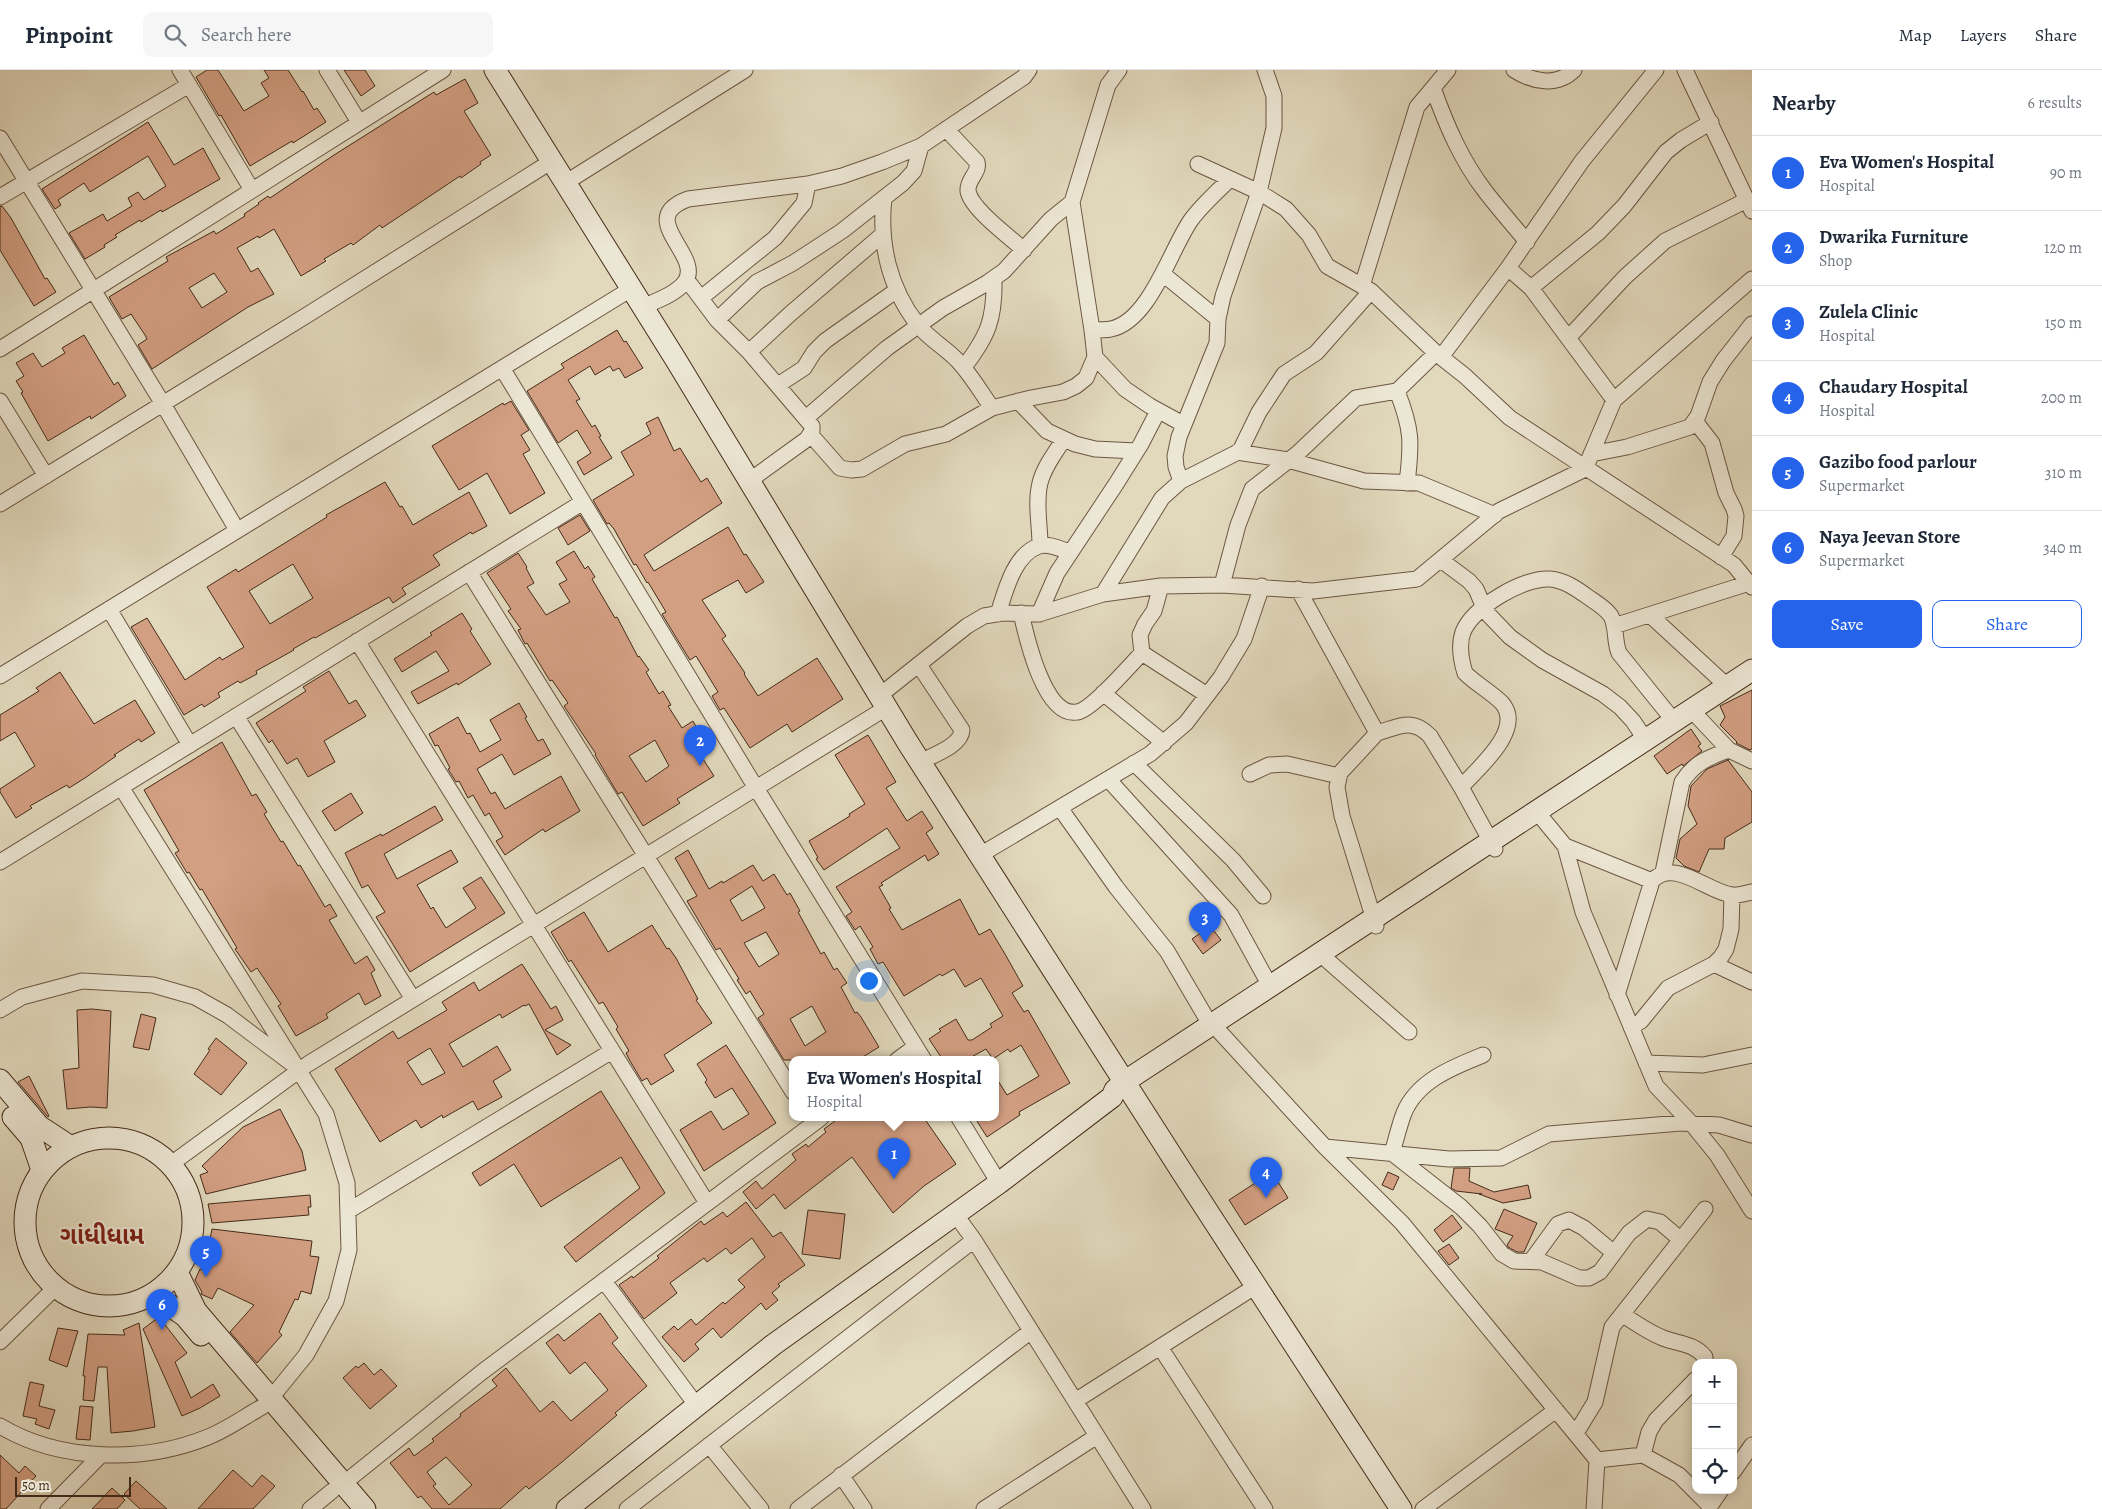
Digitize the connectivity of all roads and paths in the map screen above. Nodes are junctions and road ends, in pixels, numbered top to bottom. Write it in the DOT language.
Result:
graph roads {
  1 [pos="180,70"];
  2 [pos="326,70"];
  3 [pos="443,70"];
  4 [pos="495,70"];
  5 [pos="745,70"];
  6 [pos="1029,70"];
  7 [pos="1119,70"];
  8 [pos="1264,70"];
  9 [pos="1514,70"];
  10 [pos="1574,70"];
  11 [pos="1656,70"];
  12 [pos="1685,70"];
  13 [pos="1438,76"];
  14 [pos="189,85"];
  15 [pos="360,122"];
  16 [pos="1711,122"];
  17 [pos="946,129"];
  18 [pos="0,138"];
  19 [pos="922,146"];
  20 [pos="552,161"];
  21 [pos="1198,164"];
  22 [pos="1230,179"];
  23 [pos="27,181"];
  24 [pos="565,183"];
  25 [pos="808,184"];
  26 [pos="252,190"];
  27 [pos="1259,192"];
  28 [pos="0,197"];
  29 [pos="884,198"];
  30 [pos="1072,202"];
  31 [pos="1750,206"];
  32 [pos="882,235"];
  33 [pos="1527,242"];
  34 [pos="1024,250"];
  35 [pos="1508,268"];
  36 [pos="1163,274"];
  37 [pos="994,278"];
  38 [pos="1752,279"];
  39 [pos="686,280"];
  40 [pos="1367,288"];
  41 [pos="1532,288"];
  42 [pos="631,289"];
  43 [pos="94,290"];
  44 [pos="897,290"];
  45 [pos="701,298"];
  46 [pos="642,307"];
  47 [pos="1218,319"];
  48 [pos="717,320"];
  49 [pos="1752,324"];
  50 [pos="918,326"];
  51 [pos="1092,330"];
  52 [pos="1568,337"];
  53 [pos="0,349"];
  54 [pos="749,352"];
  55 [pos="1439,355"];
  56 [pos="1095,357"];
  57 [pos="502,368"];
  58 [pos="964,368"];
  59 [pos="778,385"];
  60 [pos="1396,391"];
  61 [pos="1614,400"];
  62 [pos="0,401"];
  63 [pos="1018,401"];
  64 [pos="163,404"];
  65 [pos="992,408"];
  66 [pos="1158,411"];
  67 [pos="806,418"];
  68 [pos="1696,421"];
  69 [pos="1183,424"];
  70 [pos="810,435"];
  71 [pos="1064,439"];
  72 [pos="1136,451"];
  73 [pos="1237,452"];
  74 [pos="1591,454"];
  75 [pos="1288,460"];
  76 [pos="1585,469"];
  77 [pos="46,476"];
  78 [pos="749,481"];
  79 [pos="1181,481"];
  80 [pos="1407,483"];
  81 [pos="583,502"];
  82 [pos="0,504"];
  83 [pos="1495,515"];
  84 [pos="237,530"];
  85 [pos="1040,545"];
  86 [pos="1069,552"];
  87 [pos="1721,557"];
  88 [pos="1441,560"];
  89 [pos="469,572"];
  90 [pos="1222,585"];
  91 [pos="1750,585"];
  92 [pos="1161,586"];
  93 [pos="1262,586"];
  94 [pos="1298,589"];
  95 [pos="1103,594"];
  96 [pos="1483,607"];
  97 [pos="109,609"];
  98 [pos="1021,613"];
  99 [pos="998,614"];
  100 [pos="1039,614"];
  101 [pos="1650,614"];
  102 [pos="1614,626"];
  103 [pos="358,642"];
  104 [pos="1142,653"];
  105 [pos="918,665"];
  106 [pos="1752,670"];
  107 [pos="0,676"];
  108 [pos="1752,681"];
  109 [pos="1727,686"];
  110 [pos="1103,693"];
  111 [pos="1207,695"];
  112 [pos="883,702"];
  113 [pos="236,716"];
  114 [pos="1697,716"];
  115 [pos="1674,721"];
  116 [pos="1377,733"];
  117 [pos="1645,739"];
  118 [pos="1164,743"];
  119 [pos="190,745"];
  120 [pos="1729,750"];
  121 [pos="920,762"];
  122 [pos="1752,762"];
  123 [pos="1134,763"];
  124 [pos="1250,774"];
  125 [pos="1339,776"];
  126 [pos="1108,779"];
  127 [pos="121,787"];
  128 [pos="1461,787"];
  129 [pos="756,788"];
  130 [pos="1060,808"];
  131 [pos="1542,818"];
  132 [pos="1493,845"];
  133 [pos="1565,846"];
  134 [pos="980,855"];
  135 [pos="646,856"];
  136 [pos="0,862"];
  137 [pos="1657,877"];
  138 [pos="1752,892"];
  139 [pos="1732,895"];
  140 [pos="1263,896"];
  141 [pos="1375,922"];
  142 [pos="534,925"];
  143 [pos="1327,960"];
  144 [pos="1714,964"];
  145 [pos="1752,982"];
  146 [pos="1270,986"];
  147 [pos="1617,995"];
  148 [pos="413,999"];
  149 [pos="0,1010"];
  150 [pos="1631,1027"];
  151 [pos="1215,1028"];
  152 [pos="1409,1032"];
  153 [pos="915,1047"];
  154 [pos="612,1051"];
  155 [pos="1483,1055"];
  156 [pos="1752,1055"];
  157 [pos="903,1056"];
  158 [pos="921,1056"];
  159 [pos="1646,1063"];
  160 [pos="300,1070"];
  161 [pos="0,1080"];
  162 [pos="789,1086"];
  163 [pos="1122,1090"];
  164 [pos="0,1101"];
  165 [pos="813,1121"];
  166 [pos="961,1121"];
  167 [pos="1691,1124"];
  168 [pos="1752,1135"];
  169 [pos="71,1146"];
  170 [pos="1325,1147"];
  171 [pos="1392,1153"];
  172 [pos="170,1164"];
  173 [pos="42,1170"];
  174 [pos="999,1183"];
  175 [pos="707,1203"];
  176 [pos="1705,1209"];
  177 [pos="1752,1211"];
  178 [pos="348,1212"];
  179 [pos="955,1214"];
  180 [pos="1680,1239"];
  181 [pos="974,1240"];
  182 [pos="1614,1253"];
  183 [pos="1531,1261"];
  184 [pos="177,1272"];
  185 [pos="604,1281"];
  186 [pos="1256,1286"];
  187 [pos="55,1288"];
  188 [pos="153,1294"];
  189 [pos="1622,1314"];
  190 [pos="1031,1331"];
  191 [pos="0,1342"];
  192 [pos="1160,1347"];
  193 [pos="1705,1359"];
  194 [pos="1692,1383"];
  195 [pos="1075,1401"];
  196 [pos="266,1403"];
  197 [pos="696,1406"];
  198 [pos="1556,1410"];
  199 [pos="0,1426"];
  200 [pos="1576,1434"];
  201 [pos="1097,1436"];
  202 [pos="709,1445"];
  203 [pos="1752,1446"];
  204 [pos="101,1455"];
  205 [pos="1643,1455"];
  206 [pos="1597,1460"];
  207 [pos="1737,1467"];
  208 [pos="841,1475"];
  209 [pos="338,1487"];
  210 [pos="1719,1494"];
  211 [pos="1710,1508"];
  212 [pos="48,1509"];
  213 [pos="310,1509"];
  214 [pos="347,1509"];
  215 [pos="365,1509"];
  216 [pos="566,1509"];
  217 [pos="627,1509"];
  218 [pos="761,1509"];
  219 [pos="798,1509"];
  220 [pos="864,1509"];
  221 [pos="984,1509"];
  222 [pos="1143,1509"];
  223 [pos="1265,1509"];
  224 [pos="1401,1509"];
  225 [pos="1423,1509"];
  226 [pos="1594,1509"];
  1 -- 14 [label="street"];
  2 -- 15 [label="street"];
  3 -- 15 [label="street"];
  4 -- 20 [label="street"];
  5 -- 24 [label="street"];
  6 -- 17 [label="street"];
  7 -- 30 [label="street"];
  8 -- 27 [label="street"];
  9 -- 10 [label="street"];
  11 -- 33 [label="street"];
  12 -- 16 [label="street"];
  13 -- 33 [label="street"];
  13 -- 40 [label="street"];
  14 -- 23 [label="street"];
  14 -- 26 [label="street"];
  15 -- 26 [label="street"];
  16 -- 31 [label="street"];
  16 -- 41 [label="street"];
  17 -- 19 [label="street"];
  17 -- 34 [label="street"];
  18 -- 23 [label="street"];
  19 -- 25 [label="street"];
  19 -- 29 [label="street"];
  20 -- 24 [label="street"];
  20 -- 64 [label="street"];
  21 -- 22 [label="street"];
  22 -- 27 [label="street"];
  22 -- 36 [label="street"];
  23 -- 28 [label="street"];
  23 -- 43 [label="street"];
  24 -- 42 [label="street"];
  25 -- 39 [label="street"];
  25 -- 45 [label="street"];
  26 -- 43 [label="street"];
  27 -- 40 [label="street"];
  27 -- 47 [label="street"];
  29 -- 32 [label="street"];
  29 -- 48 [label="street"];
  30 -- 34 [label="street"];
  30 -- 51 [label="street"];
  31 -- 52 [label="street"];
  32 -- 44 [label="street"];
  32 -- 54 [label="street"];
  33 -- 35 [label="street"];
  34 -- 37 [label="street"];
  35 -- 41 [label="street"];
  35 -- 55 [label="street"];
  36 -- 47 [label="street"];
  36 -- 51 [label="street"];
  37 -- 50 [label="street"];
  37 -- 58 [label="street"];
  38 -- 61 [label="street"];
  39 -- 45 [label="street"];
  39 -- 46 [label="street"];
  40 -- 55 [label="street"];
  40 -- 73 [label="street"];
  41 -- 52 [label="street"];
  42 -- 46 [label="street"];
  42 -- 57 [label="street"];
  43 -- 53 [label="street"];
  43 -- 64 [label="street"];
  44 -- 50 [label="street"];
  44 -- 59 [label="street"];
  45 -- 48 [label="street"];
  46 -- 78 [label="street"];
  47 -- 69 [label="street"];
  48 -- 54 [label="street"];
  49 -- 68 [label="street"];
  50 -- 58 [label="street"];
  50 -- 67 [label="street"];
  51 -- 56 [label="street"];
  52 -- 61 [label="street"];
  54 -- 59 [label="street"];
  55 -- 60 [label="street"];
  55 -- 76 [label="street"];
  56 -- 63 [label="street"];
  56 -- 66 [label="street"];
  57 -- 81 [label="street"];
  57 -- 84 [label="street"];
  58 -- 65 [label="street"];
  59 -- 67 [label="street"];
  60 -- 75 [label="street"];
  60 -- 80 [label="street"];
  61 -- 74 [label="street"];
  62 -- 77 [label="street"];
  63 -- 65 [label="street"];
  63 -- 71 [label="street"];
  64 -- 77 [label="street"];
  64 -- 84 [label="street"];
  65 -- 70 [label="street"];
  66 -- 69 [label="street"];
  66 -- 72 [label="street"];
  67 -- 70 [label="street"];
  68 -- 74 [label="street"];
  68 -- 87 [label="street"];
  69 -- 79 [label="street"];
  70 -- 78 [label="street"];
  71 -- 72 [label="street"];
  71 -- 85 [label="street"];
  72 -- 86 [label="street"];
  73 -- 75 [label="street"];
  73 -- 79 [label="street"];
  74 -- 76 [label="street"];
  75 -- 80 [label="street"];
  75 -- 90 [label="street"];
  76 -- 83 [label="street"];
  76 -- 87 [label="street"];
  77 -- 82 [label="street"];
  78 -- 112 [label="street"];
  79 -- 95 [label="street"];
  80 -- 83 [label="street"];
  81 -- 89 [label="street"];
  81 -- 129 [label="street"];
  83 -- 88 [label="street"];
  84 -- 97 [label="street"];
  85 -- 86 [label="street"];
  85 -- 99 [label="street"];
  86 -- 100 [label="street"];
  87 -- 91 [label="street"];
  88 -- 94 [label="street"];
  88 -- 96 [label="street"];
  89 -- 103 [label="street"];
  89 -- 135 [label="street"];
  90 -- 92 [label="street"];
  90 -- 93 [label="street"];
  91 -- 101 [label="street"];
  92 -- 95 [label="street"];
  92 -- 104 [label="street"];
  93 -- 94 [label="street"];
  93 -- 111 [label="street"];
  94 -- 116 [label="street"];
  95 -- 100 [label="street"];
  96 -- 102 [label="street"];
  96 -- 117 [label="street"];
  96 -- 128 [label="street"];
  97 -- 107 [label="street"];
  97 -- 119 [label="street"];
  98 -- 99 [label="street"];
  98 -- 100 [label="street"];
  98 -- 110 [label="street"];
  99 -- 105 [label="street"];
  101 -- 102 [label="street"];
  101 -- 109 [label="street"];
  102 -- 115 [label="street"];
  103 -- 113 [label="street"];
  103 -- 142 [label="street"];
  104 -- 110 [label="street"];
  104 -- 111 [label="street"];
  105 -- 112 [label="street"];
  105 -- 121 [label="street"];
  106 -- 109 [label="street"];
  108 -- 114 [label="street"];
  109 -- 115 [label="street"];
  110 -- 118 [label="street"];
  111 -- 118 [label="street"];
  112 -- 121 [label="street"];
  112 -- 129 [label="street"];
  113 -- 119 [label="street"];
  113 -- 148 [label="street"];
  114 -- 120 [label="street"];
  114 -- 131 [label="street"];
  115 -- 117 [label="street"];
  116 -- 125 [label="street"];
  116 -- 128 [label="street"];
  117 -- 132 [label="street"];
  118 -- 123 [label="street"];
  119 -- 127 [label="street"];
  120 -- 122 [label="street"];
  120 -- 137 [label="street"];
  121 -- 134 [label="street"];
  123 -- 126 [label="street"];
  123 -- 140 [label="street"];
  124 -- 125 [label="street"];
  125 -- 141 [label="street"];
  126 -- 130 [label="street"];
  126 -- 146 [label="street"];
  127 -- 136 [label="street"];
  127 -- 160 [label="street"];
  128 -- 132 [label="street"];
  129 -- 135 [label="street"];
  129 -- 153 [label="street"];
  130 -- 134 [label="street"];
  130 -- 151 [label="street"];
  131 -- 132 [label="street"];
  131 -- 133 [label="street"];
  132 -- 141 [label="street"];
  133 -- 137 [label="street"];
  133 -- 147 [label="street"];
  134 -- 163 [label="street"];
  135 -- 142 [label="street"];
  135 -- 162 [label="street"];
  137 -- 139 [label="street"];
  137 -- 147 [label="street"];
  138 -- 139 [label="street"];
  139 -- 144 [label="street"];
  141 -- 143 [label="street"];
  141 -- 146 [label="street"];
  142 -- 148 [label="street"];
  142 -- 154 [label="street"];
  143 -- 151 [label="street"];
  143 -- 152 [label="street"];
  144 -- 145 [label="street"];
  144 -- 150 [label="street"];
  146 -- 151 [label="street"];
  147 -- 150 [label="street"];
  148 -- 160 [label="street"];
  149 -- 160 [label="street"];
  150 -- 159 [label="street"];
  151 -- 163 [label="street"];
  151 -- 170 [label="street"];
  153 -- 157 [label="street"];
  153 -- 158 [label="street"];
  154 -- 175 [label="street"];
  154 -- 178 [label="street"];
  155 -- 171 [label="street"];
  156 -- 159 [label="street"];
  159 -- 167 [label="street"];
  160 -- 172 [label="street"];
  160 -- 178 [label="street"];
  161 -- 169 [label="street"];
  163 -- 174 [label="street"];
  163 -- 186 [label="street"];
  164 -- 173 [label="street"];
  165 -- 175 [label="street"];
  166 -- 174 [label="street"];
  167 -- 168 [label="street"];
  167 -- 171 [label="street"];
  167 -- 177 [label="street"];
  169 -- 172 [label="street"];
  169 -- 173 [label="street"];
  170 -- 171 [label="street"];
  170 -- 198 [label="street"];
  171 -- 183 [label="street"];
  172 -- 184 [label="street"];
  173 -- 187 [label="street"];
  174 -- 179 [label="street"];
  175 -- 185 [label="street"];
  176 -- 180 [label="street"];
  178 -- 196 [label="street"];
  179 -- 181 [label="street"];
  179 -- 197 [label="street"];
  180 -- 182 [label="street"];
  180 -- 189 [label="street"];
  181 -- 190 [label="street"];
  181 -- 202 [label="street"];
  182 -- 183 [label="street"];
  182 -- 183 [label="street"];
  184 -- 188 [label="street"];
  184 -- 196 [label="street"];
  185 -- 197 [label="street"];
  185 -- 209 [label="street"];
  186 -- 192 [label="street"];
  186 -- 224 [label="street"];
  187 -- 188 [label="street"];
  187 -- 191 [label="street"];
  188 -- 196 [label="street"];
  189 -- 193 [label="street"];
  189 -- 200 [label="street"];
  190 -- 195 [label="street"];
  190 -- 208 [label="street"];
  192 -- 195 [label="street"];
  192 -- 223 [label="street"];
  194 -- 205 [label="street"];
  195 -- 201 [label="street"];
  196 -- 204 [label="street"];
  196 -- 209 [label="street"];
  197 -- 216 [label="street"];
  198 -- 200 [label="street"];
  198 -- 225 [label="street"];
  199 -- 204 [label="street"];
  200 -- 206 [label="street"];
  201 -- 221 [label="street"];
  201 -- 222 [label="street"];
  202 -- 217 [label="street"];
  202 -- 218 [label="street"];
  203 -- 207 [label="street"];
  204 -- 212 [label="street"];
  205 -- 206 [label="street"];
  205 -- 211 [label="street"];
  206 -- 226 [label="street"];
  208 -- 219 [label="street"];
  208 -- 220 [label="street"];
  209 -- 213 [label="street"];
  209 -- 214 [label="street"];
  209 -- 215 [label="street"];
  210 -- 211 [label="street"];
}
